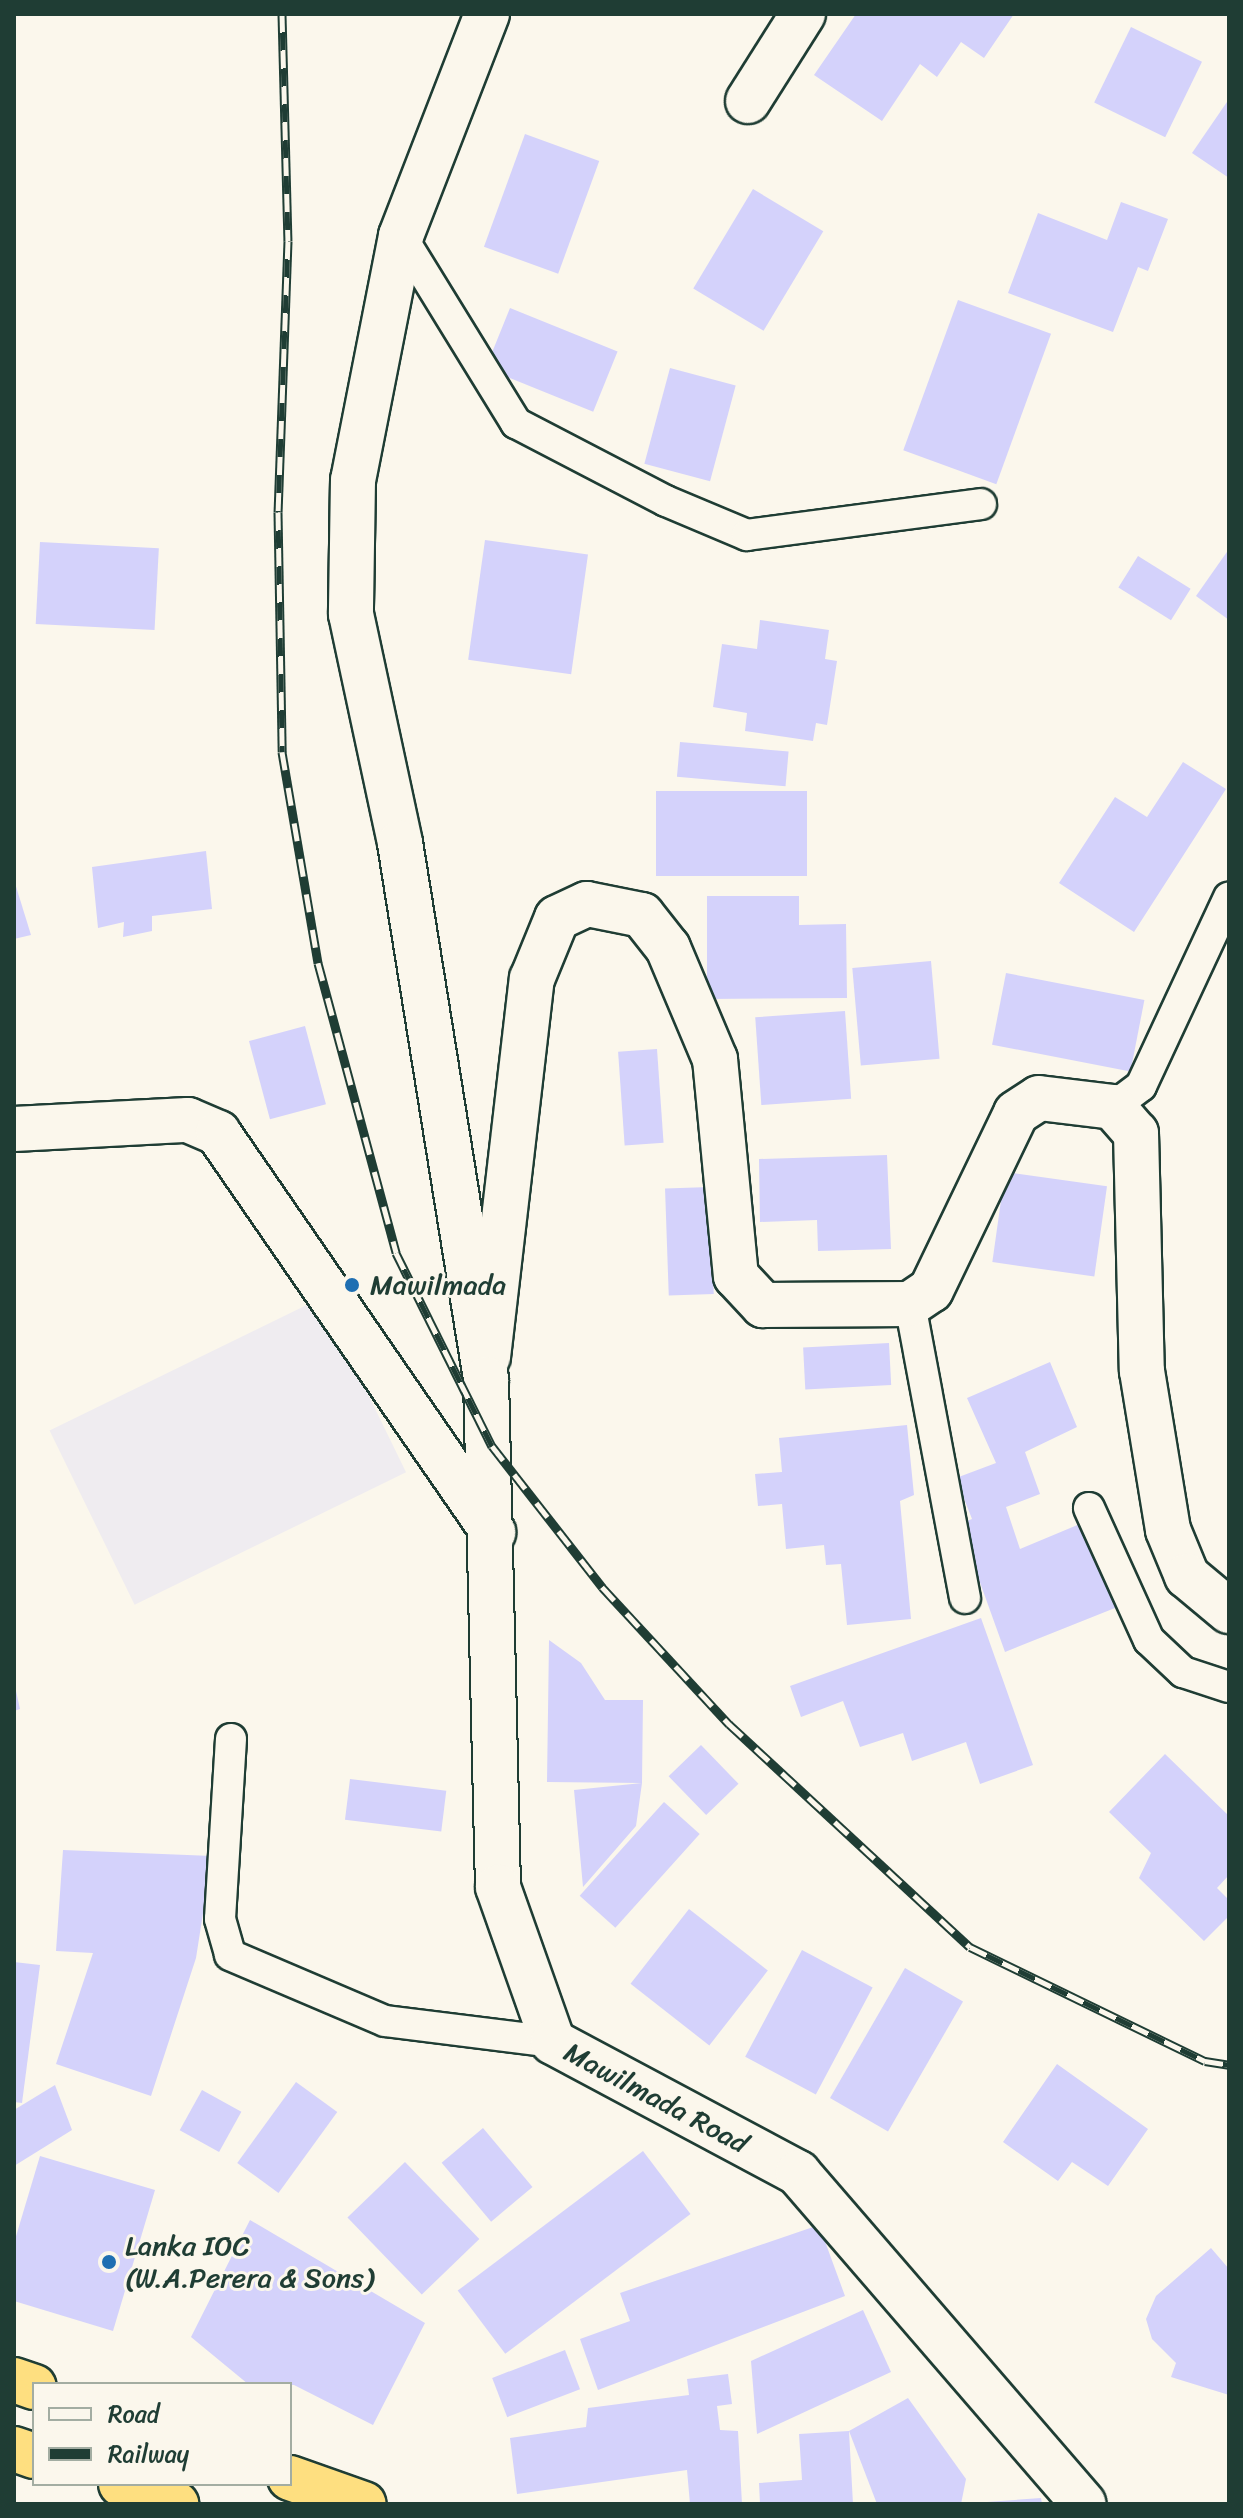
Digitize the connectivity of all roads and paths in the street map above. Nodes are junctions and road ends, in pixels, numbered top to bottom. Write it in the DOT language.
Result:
graph roads {
  1 [pos="487,14"];
  2 [pos="803,14"];
  3 [pos="748,101"];
  4 [pos="401,236"];
  5 [pos="981,504"];
  6 [pos="1229,897"];
  7 [pos="1113,1107"];
  8 [pos="14,1129"];
  9 [pos="910,1304"];
  10 [pos="486,1379"];
  11 [pos="1089,1508"];
  12 [pos="493,1532"];
  13 [pos="965,1598"];
  14 [pos="1229,1611"];
  15 [pos="1229,1687"];
  16 [pos="231,1739"];
  17 [pos="553,2042"];
  18 [pos="292,2479"];
  19 [pos="126,2486"];
  20 [pos="176,2504"];
  21 [pos="364,2504"];
  22 [pos="1084,2504"];
  1 -- 4 [label="street"];
  2 -- 3 [label="street"];
  4 -- 5 [label="lane"];
  4 -- 10 [label="street"];
  6 -- 7 [label="lane"];
  7 -- 9 [label="street"];
  7 -- 14 [label="street"];
  8 -- 12 [label="street"];
  9 -- 10 [label="street"];
  9 -- 13 [label="lane"];
  10 -- 12 [label="street, Mawilmada Road"];
  11 -- 15 [label="lane"];
  12 -- 17 [label="street, Mawilmada Road"];
  16 -- 17 [label="lane"];
  17 -- 22 [label="street, Mawilmada Road"];
  18 -- 21 [label="highway"];
  19 -- 20 [label="highway"];
}
